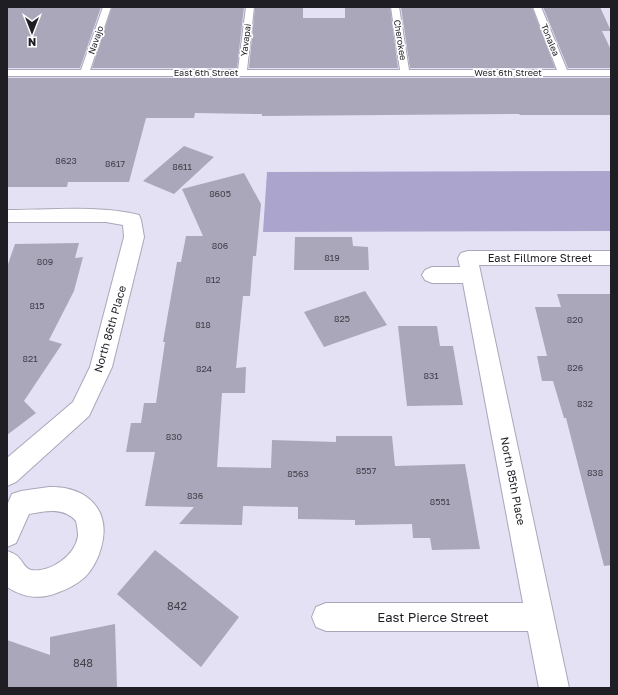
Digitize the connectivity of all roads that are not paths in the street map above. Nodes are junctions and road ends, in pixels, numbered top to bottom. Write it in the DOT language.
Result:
graph roads {
  1 [pos="107,7"];
  2 [pos="250,7"];
  3 [pos="395,7"];
  4 [pos="537,7"];
  5 [pos="7,72"];
  6 [pos="84,72"];
  7 [pos="562,72"];
  8 [pos="611,72"];
  9 [pos="242,73"];
  10 [pos="405,73"];
  11 [pos="7,216"];
  12 [pos="611,258"];
  13 [pos="470,266"];
  14 [pos="432,275"];
  15 [pos="7,474"];
  16 [pos="14,494"];
  17 [pos="7,534"];
  18 [pos="7,565"];
  19 [pos="326,617"];
  20 [pos="540,617"];
  21 [pos="554,688"];
  1 -- 6 [label="lane, Navajo"];
  2 -- 9 [label="lane, Yavapai"];
  3 -- 10 [label="lane, Cherokee"];
  4 -- 7 [label="lane, Tonalea"];
  5 -- 6 [label="lane, East 6th Street"];
  6 -- 9 [label="lane, East 6th Street"];
  7 -- 8 [label="lane, West 6th Street"];
  7 -- 10 [label="lane, West 6th Street"];
  9 -- 10 [label="lane, East 6th Street"];
  11 -- 15 [label="street, North 86th Place"];
  12 -- 13 [label="street, East Fillmore Street"];
  13 -- 14 [label="street"];
  13 -- 20 [label="street, North 85th Place"];
  16 -- 17 [label="street"];
  16 -- 18 [label="street"];
  19 -- 20 [label="street, East Pierce Street"];
  20 -- 21 [label="street, North 85th Place"];
}
